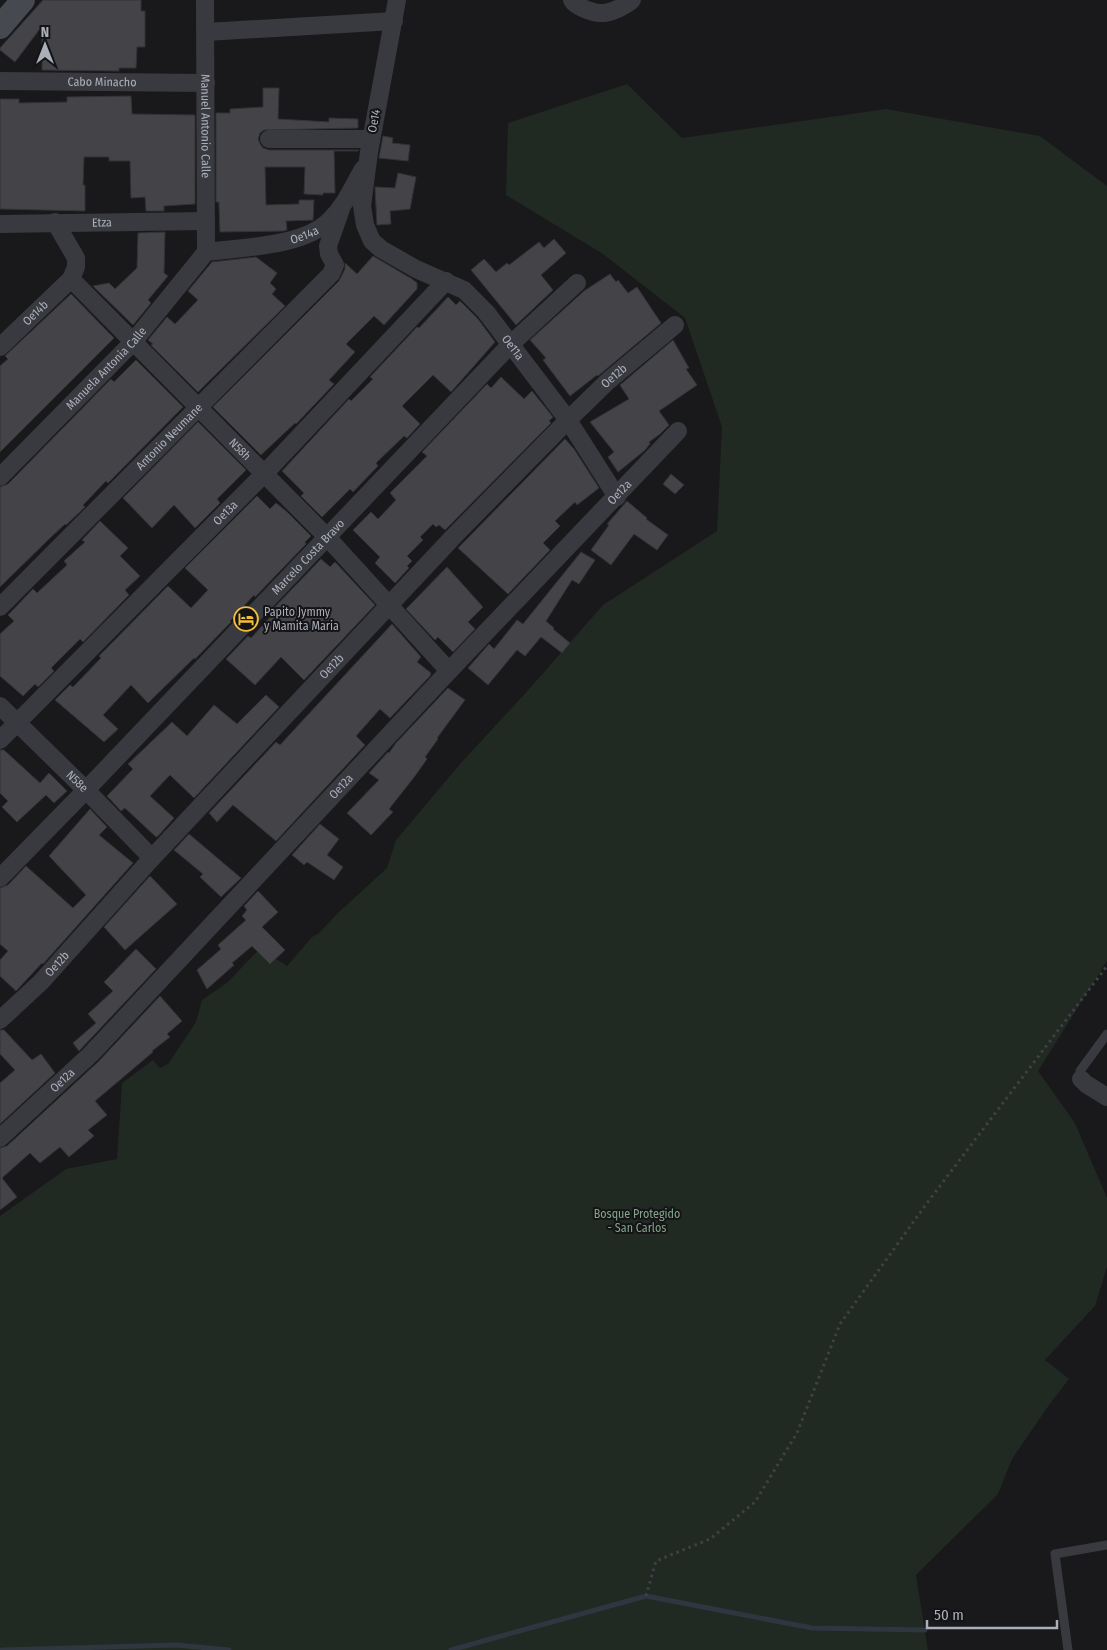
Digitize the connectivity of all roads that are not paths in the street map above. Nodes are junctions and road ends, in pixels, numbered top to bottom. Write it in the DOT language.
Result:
graph roads {
  1 [pos="23,0"];
  2 [pos="205,0"];
  3 [pos="397,0"];
  4 [pos="572,0"];
  5 [pos="632,0"];
  6 [pos="394,21"];
  7 [pos="0,27"];
  8 [pos="206,32"];
  9 [pos="0,81"];
  10 [pos="206,82"];
  11 [pos="269,139"];
  12 [pos="371,140"];
  13 [pos="368,160"];
  14 [pos="342,206"];
  15 [pos="55,222"];
  16 [pos="206,222"];
  17 [pos="0,224"];
  18 [pos="372,241"];
  19 [pos="206,252"];
  20 [pos="71,279"];
  21 [pos="446,281"];
  22 [pos="577,283"];
  23 [pos="675,325"];
  24 [pos="134,342"];
  25 [pos="511,344"];
  26 [pos="0,347"];
  27 [pos="199,408"];
  28 [pos="568,420"];
  29 [pos="678,431"];
  30 [pos="264,474"];
  31 [pos="0,477"];
  32 [pos="617,497"];
  33 [pos="327,537"];
  34 [pos="389,606"];
  35 [pos="0,607"];
  36 [pos="449,671"];
  37 [pos="0,706"];
  38 [pos="17,722"];
  39 [pos="0,740"];
  40 [pos="86,790"];
  41 [pos="152,858"];
  42 [pos="0,878"];
  43 [pos="0,1020"];
  44 [pos="1107,1034"];
  45 [pos="1081,1079"];
  46 [pos="1107,1097"];
  47 [pos="0,1138"];
  48 [pos="1107,1545"];
  49 [pos="1068,1650"];
  1 -- 7 [label="street"];
  2 -- 8 [label="street, Manuel Antonio Calle"];
  3 -- 6 [label="street, Oe14"];
  4 -- 5 [label="street"];
  6 -- 8 [label="street"];
  6 -- 12 [label="street, Oe14"];
  8 -- 10 [label="street, Manuel Antonio Calle"];
  9 -- 10 [label="street, Cabo Minacho"];
  10 -- 16 [label="street, Manuel Antonio Calle"];
  11 -- 12 [label="street"];
  12 -- 13 [label="street, Oe14"];
  13 -- 14 [label="street, Oe14a"];
  13 -- 18 [label="street, Oe14"];
  14 -- 19 [label="street, Oe14a"];
  14 -- 27 [label="street, Antonio Neumane"];
  15 -- 16 [label="street, Etza"];
  15 -- 17 [label="street, Etza"];
  15 -- 20 [label="street"];
  16 -- 19 [label="street, Manuel Antonio Calle"];
  18 -- 21 [label="street, Oe11a"];
  19 -- 24 [label="street, Manuela Antonia Calle"];
  20 -- 24 [label="street, N58h"];
  20 -- 26 [label="street, Oe14b"];
  21 -- 25 [label="street, Oe11a"];
  21 -- 30 [label="street, Oe13a"];
  22 -- 25 [label="street, Marcelo Costa Bravo"];
  23 -- 28 [label="street, Oe12b"];
  24 -- 27 [label="street, N58h"];
  24 -- 31 [label="street, Manuela Antonia Calle"];
  25 -- 28 [label="street, Oe11a"];
  25 -- 33 [label="street, Marcelo Costa Bravo"];
  27 -- 30 [label="street, N58h"];
  27 -- 35 [label="street, Antonio Neumane"];
  28 -- 32 [label="street, Oe11a"];
  28 -- 34 [label="street, Oe12b"];
  29 -- 32 [label="street, Oe12a"];
  30 -- 33 [label="street, N58h"];
  30 -- 38 [label="street, Oe13a"];
  32 -- 36 [label="street, Oe12a"];
  33 -- 34 [label="street, N58h"];
  33 -- 40 [label="street, Marcelo Costa Bravo"];
  34 -- 36 [label="street, N58h"];
  34 -- 41 [label="street, Oe12b"];
  36 -- 47 [label="street, Oe12a"];
  37 -- 38 [label="street, N58e"];
  38 -- 39 [label="street, Oe13a"];
  38 -- 40 [label="street, N58e"];
  40 -- 41 [label="street, N58e"];
  40 -- 42 [label="street, Marcelo Costa Bravo"];
  41 -- 43 [label="street, Oe12b"];
  44 -- 45 [label="lane"];
  45 -- 46 [label="street"];
  48 -- 49 [label="lane"];
}
